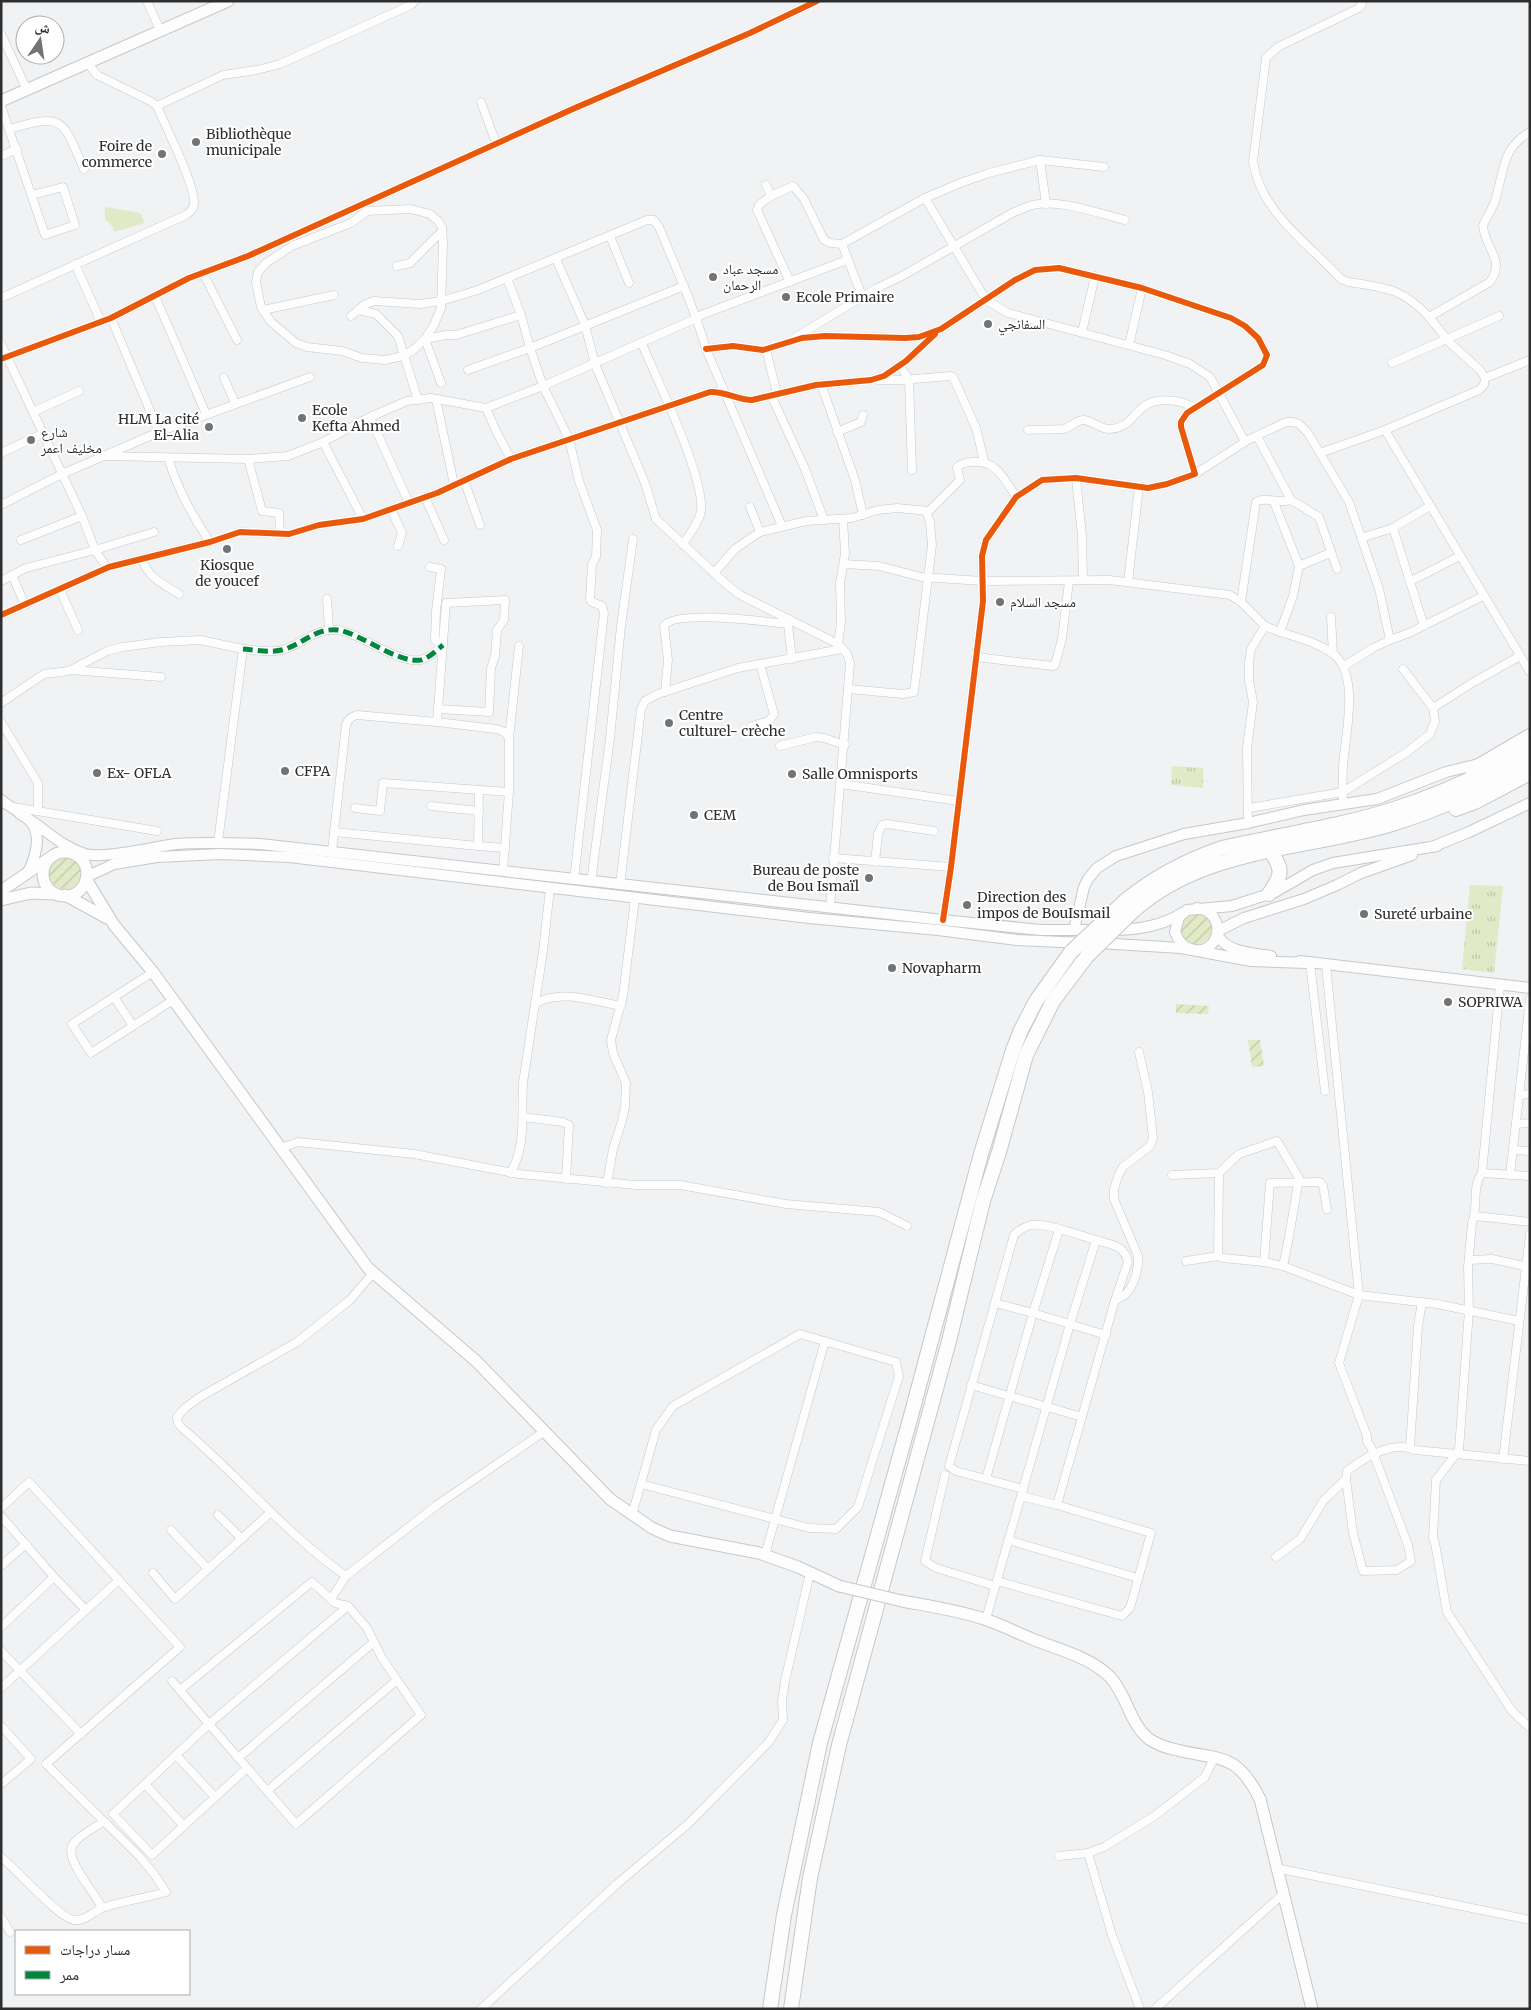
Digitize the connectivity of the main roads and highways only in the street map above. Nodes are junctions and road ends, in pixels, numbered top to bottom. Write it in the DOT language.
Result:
graph roads {
  1 [pos="228,1"];
  2 [pos="1,101"];
  3 [pos="1530,736"];
  4 [pos="1530,748"];
  5 [pos="1485,762"];
  6 [pos="1530,762"];
  7 [pos="1530,773"];
  8 [pos="1,800"];
  9 [pos="1421,800"];
  10 [pos="1530,803"];
  11 [pos="20,814"];
  12 [pos="1354,832"];
  13 [pos="60,842"];
  14 [pos="1437,846"];
  15 [pos="36,850"];
  16 [pos="1270,850"];
  17 [pos="72,853"];
  18 [pos="91,855"];
  19 [pos="44,864"];
  20 [pos="26,875"];
  21 [pos="86,878"];
  22 [pos="1,891"];
  23 [pos="1269,894"];
  24 [pos="62,895"];
  25 [pos="1,900"];
  26 [pos="1129,906"];
  27 [pos="1197,908"];
  28 [pos="1182,913"];
  29 [pos="114,924"];
  30 [pos="1074,930"];
  31 [pos="1218,932"];
  32 [pos="1194,950"];
  33 [pos="1308,963"];
  34 [pos="1530,988"];
  35 [pos="770,2009"];
  36 [pos="791,2009"];
  37 [pos="1312,2009"];
  1 -- 2 [label="main road"];
  3 -- 5 [label="highway"];
  4 -- 9 [label="highway"];
  5 -- 9 [label="highway"];
  5 -- 30 [label="main road"];
  6 -- 12 [label="highway"];
  7 -- 12 [label="highway"];
  8 -- 11 [label="main road"];
  9 -- 26 [label="highway"];
  10 -- 14 [label="main road"];
  11 -- 13 [label="main road"];
  11 -- 15 [label="main road"];
  12 -- 16 [label="highway"];
  13 -- 17 [label="main road"];
  13 -- 18 [label="main road"];
  14 -- 23 [label="main road"];
  14 -- 31 [label="main road"];
  15 -- 19 [label="main road"];
  15 -- 20 [label="main road"];
  16 -- 23 [label="highway"];
  16 -- 26 [label="highway"];
  17 -- 18 [label="main road"];
  17 -- 19 [label="main road"];
  17 -- 21 [label="main road"];
  18 -- 30 [label="main road"];
  19 -- 20 [label="main road"];
  19 -- 24 [label="main road"];
  20 -- 22 [label="main road"];
  21 -- 24 [label="main road"];
  21 -- 29 [label="main road"];
  21 -- 32 [label="main road"];
  23 -- 27 [label="main road"];
  24 -- 25 [label="main road"];
  24 -- 29 [label="main road"];
  26 -- 35 [label="highway, bridge"];
  26 -- 36 [label="highway, bridge"];
  27 -- 28 [label="main road"];
  27 -- 31 [label="main road"];
  28 -- 30 [label="main road"];
  28 -- 32 [label="main road"];
  29 -- 37 [label="main road, bridge"];
  31 -- 32 [label="main road"];
  31 -- 33 [label="main road"];
  32 -- 33 [label="main road"];
  33 -- 34 [label="main road"];
}
